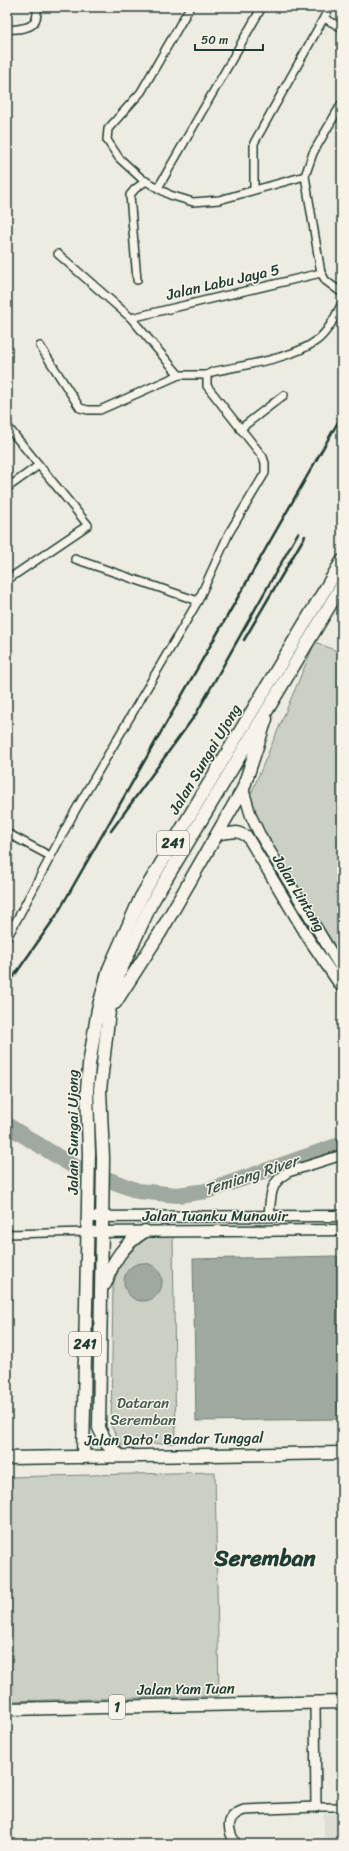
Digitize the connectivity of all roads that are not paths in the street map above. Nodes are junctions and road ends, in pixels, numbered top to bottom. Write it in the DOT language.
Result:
graph roads {
  1 [pos="37,7"];
  2 [pos="190,7"];
  3 [pos="262,7"];
  4 [pos="330,7"];
  5 [pos="324,18"];
  6 [pos="342,28"];
  7 [pos="7,30"];
  8 [pos="342,103"];
  9 [pos="304,176"];
  10 [pos="146,181"];
  11 [pos="158,188"];
  12 [pos="254,189"];
  13 [pos="58,254"];
  14 [pos="321,273"];
  15 [pos="137,280"];
  16 [pos="342,293"];
  17 [pos="342,304"];
  18 [pos="131,318"];
  19 [pos="40,346"];
  20 [pos="179,375"];
  21 [pos="207,375"];
  22 [pos="284,395"];
  23 [pos="7,426"];
  24 [pos="240,429"];
  25 [pos="39,465"];
  26 [pos="7,488"];
  27 [pos="75,559"];
  28 [pos="342,561"];
  29 [pos="7,580"];
  30 [pos="342,585"];
  31 [pos="198,601"];
  32 [pos="271,702"];
  33 [pos="243,789"];
  34 [pos="7,833"];
  35 [pos="219,834"];
  36 [pos="50,856"];
  37 [pos="275,857"];
  38 [pos="265,866"];
  39 [pos="7,938"];
  40 [pos="342,970"];
  41 [pos="342,988"];
  42 [pos="109,1011"];
  43 [pos="342,1155"];
  44 [pos="269,1216"];
  45 [pos="342,1216"];
  46 [pos="88,1217"];
  47 [pos="103,1217"];
  48 [pos="342,1230"];
  49 [pos="103,1231"];
  50 [pos="145,1231"];
  51 [pos="88,1232"];
  52 [pos="7,1234"];
  53 [pos="102,1296"];
  54 [pos="342,1453"];
  55 [pos="120,1456"];
  56 [pos="82,1457"];
  57 [pos="7,1458"];
  58 [pos="314,1702"];
  59 [pos="342,1702"];
  60 [pos="7,1709"];
  61 [pos="316,1806"];
  62 [pos="342,1807"];
  63 [pos="236,1844"];
  1 -- 7 [label="street"];
  2 -- 10 [label="street"];
  3 -- 11 [label="street"];
  4 -- 5 [label="street"];
  5 -- 6 [label="street"];
  5 -- 12 [label="street"];
  8 -- 9 [label="street"];
  9 -- 12 [label="street"];
  9 -- 14 [label="street"];
  10 -- 11 [label="street"];
  10 -- 15 [label="street"];
  11 -- 12 [label="street"];
  13 -- 18 [label="street"];
  14 -- 16 [label="street"];
  14 -- 18 [label="street, Jalan Labu Jaya 5"];
  17 -- 21 [label="street"];
  18 -- 20 [label="street"];
  19 -- 20 [label="street"];
  20 -- 21 [label="street"];
  21 -- 24 [label="street"];
  22 -- 24 [label="street"];
  23 -- 25 [label="street"];
  24 -- 31 [label="street"];
  25 -- 26 [label="street"];
  25 -- 29 [label="street"];
  27 -- 31 [label="street"];
  28 -- 46 [label="highway, Jalan Sungai Ujong / 241"];
  30 -- 32 [label="highway, Jalan Sungai Ujong / 241"];
  31 -- 36 [label="street"];
  32 -- 33 [label="highway"];
  32 -- 42 [label="highway, Jalan Sungai Ujong / 241"];
  33 -- 35 [label="highway"];
  33 -- 37 [label="main road, Jalan Lintang"];
  34 -- 36 [label="street"];
  35 -- 38 [label="main road, Jalan Lintang"];
  35 -- 42 [label="highway"];
  36 -- 39 [label="street"];
  37 -- 38 [label="main road"];
  37 -- 40 [label="main road, Jalan Lintang"];
  38 -- 41 [label="main road, Jalan Lintang"];
  42 -- 47 [label="highway, Jalan Sungai Ujong / 241"];
  43 -- 44 [label="street"];
  44 -- 45 [label="main road, Jalan Tuanku Munawir"];
  44 -- 47 [label="main road, Jalan Tuanku Munawir"];
  46 -- 47 [label="main road, Jalan Tuanku Munawir"];
  46 -- 51 [label="highway, Jalan Sungai Ujong / 241"];
  47 -- 49 [label="highway, Jalan Sungai Ujong / 241"];
  48 -- 50 [label="main road, Jalan Tuanku Munawir"];
  49 -- 50 [label="main road, Jalan Tuanku Munawir"];
  49 -- 51 [label="main road, Jalan Tuanku Munawir"];
  49 -- 53 [label="highway, Jalan Sungai Ujong / 241"];
  50 -- 53 [label="highway"];
  51 -- 52 [label="street"];
  51 -- 56 [label="highway, Jalan Sungai Ujong / 241"];
  53 -- 55 [label="highway, Jalan Sungai Ujong / 241"];
  54 -- 55 [label="highway, Jalan Dato' Bandar Tunggal"];
  55 -- 56 [label="highway, Jalan Dato' Bandar Tunggal"];
  56 -- 57 [label="highway, Jalan Dato' Bandar Tunggal"];
  58 -- 59 [label="highway, Jalan Yam Tuan / 1"];
  58 -- 60 [label="highway, Jalan Yam Tuan / 1"];
  58 -- 61 [label="street"];
  61 -- 62 [label="street"];
  61 -- 63 [label="street"];
}
